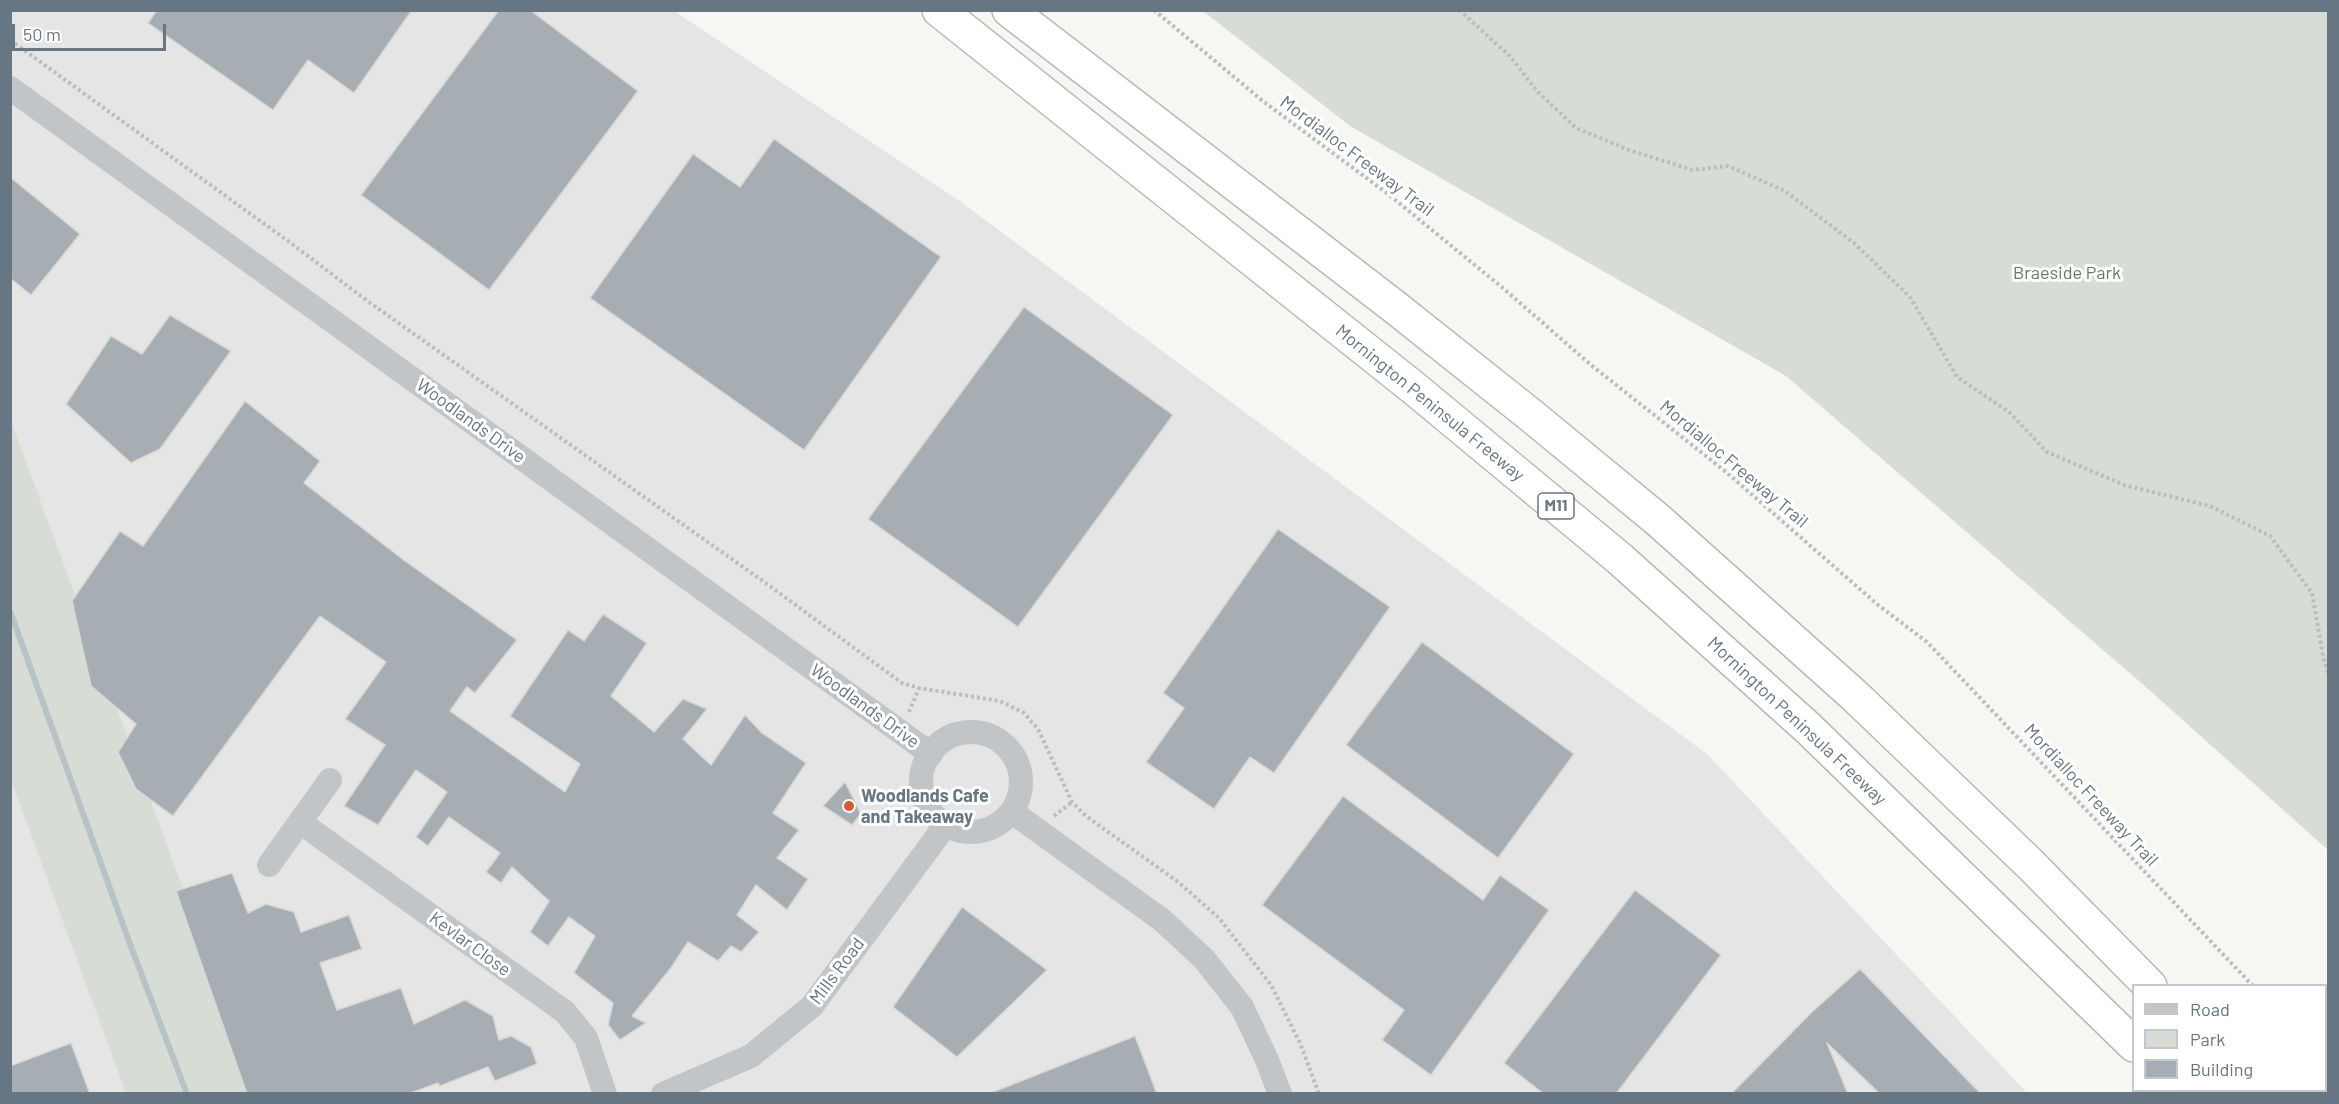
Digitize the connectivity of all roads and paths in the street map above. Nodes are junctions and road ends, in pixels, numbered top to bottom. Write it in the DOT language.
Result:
graph roads {
  1 [pos="923,10"];
  2 [pos="939,10"];
  3 [pos="1009,10"];
  4 [pos="1037,10"];
  5 [pos="1154,10"];
  6 [pos="1459,10"];
  7 [pos="10,40"];
  8 [pos="1021,76"];
  9 [pos="10,88"];
  10 [pos="1658,520"];
  11 [pos="2328,673"];
  12 [pos="931,754"];
  13 [pos="330,780"];
  14 [pos="1012,812"];
  15 [pos="300,822"];
  16 [pos="945,826"];
  17 [pos="269,865"];
  18 [pos="2148,984"];
  19 [pos="2251,984"];
  20 [pos="2132,1045"];
  21 [pos="605,1094"];
  22 [pos="663,1094"];
  23 [pos="1280,1094"];
  24 [pos="1319,1094"];
  1 -- 8 [label="highway"];
  2 -- 8 [label="highway, Mornington Peninsula Freeway / M11"];
  3 -- 10 [label="highway"];
  4 -- 10 [label="highway"];
  5 -- 19 [label="path, Mordialloc Freeway Trail"];
  6 -- 11 [label="path"];
  7 -- 24 [label="path"];
  8 -- 20 [label="highway, Mornington Peninsula Freeway / M11"];
  9 -- 12 [label="street, Woodlands Drive"];
  10 -- 18 [label="highway"];
  12 -- 14 [label="street"];
  12 -- 16 [label="street"];
  13 -- 15 [label="street"];
  14 -- 16 [label="street"];
  14 -- 23 [label="street"];
  15 -- 17 [label="street"];
  15 -- 21 [label="street, Kevlar Close"];
  16 -- 22 [label="street, Mills Road"];
}
